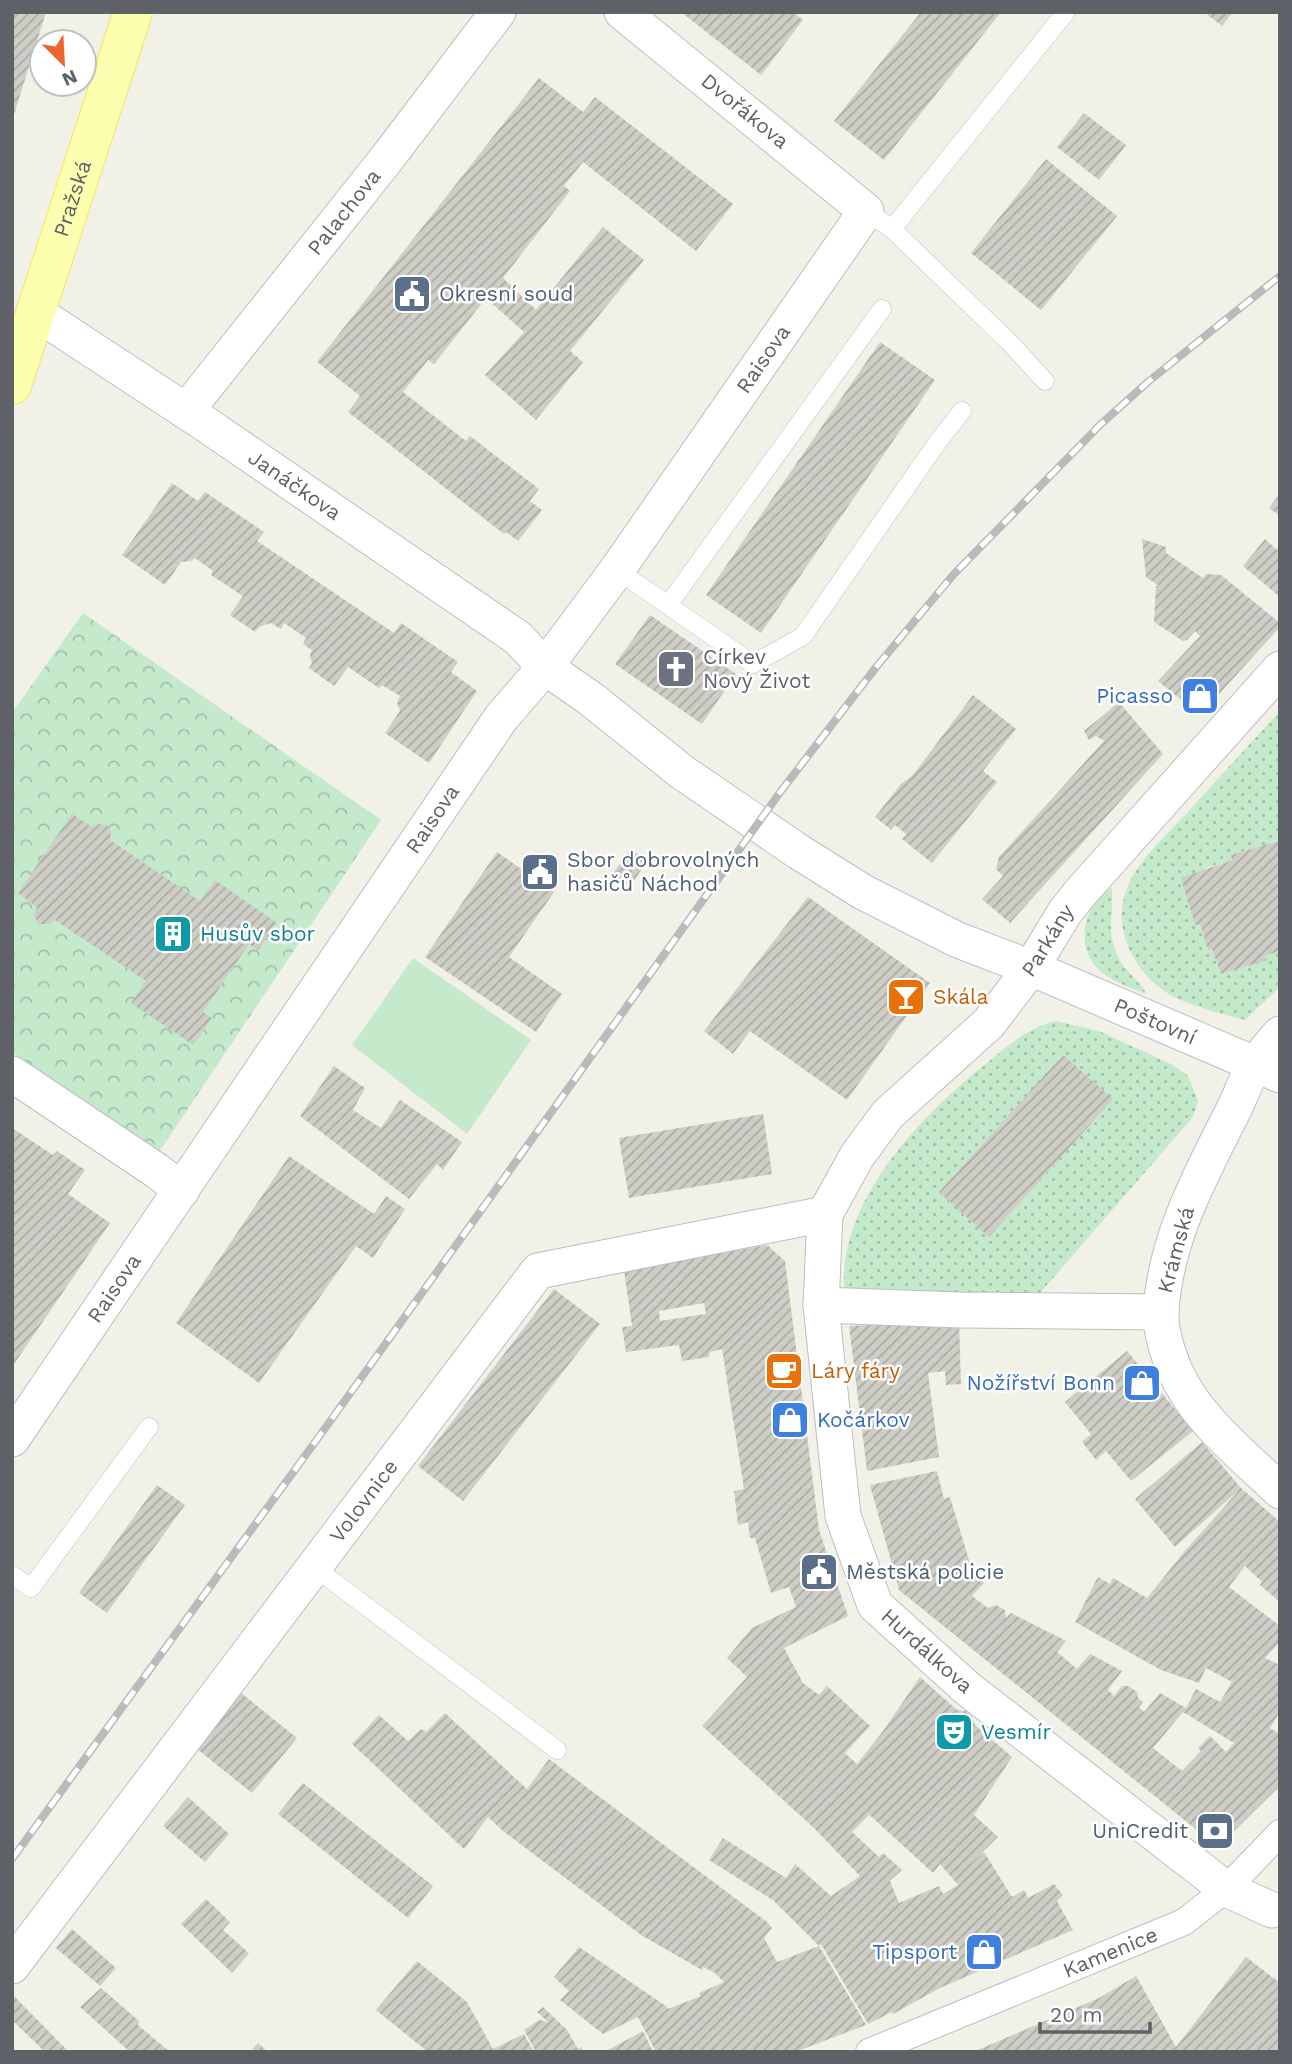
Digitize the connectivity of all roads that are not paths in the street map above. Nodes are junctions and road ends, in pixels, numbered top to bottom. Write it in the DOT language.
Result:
graph roads {
  1 [pos="133,12"];
  2 [pos="498,12"];
  3 [pos="622,12"];
  4 [pos="1066,12"];
  5 [pos="879,220"];
  6 [pos="882,309"];
  7 [pos="35,312"];
  8 [pos="1045,381"];
  9 [pos="12,385"];
  10 [pos="186,411"];
  11 [pos="962,411"];
  12 [pos="617,570"];
  13 [pos="668,605"];
  14 [pos="545,667"];
  15 [pos="1280,669"];
  16 [pos="1031,968"];
  17 [pos="1280,1034"];
  18 [pos="1267,1070"];
  19 [pos="12,1074"];
  20 [pos="182,1190"];
  21 [pos="825,1214"];
  22 [pos="821,1305"];
  23 [pos="1161,1312"];
  24 [pos="149,1427"];
  25 [pos="12,1438"];
  26 [pos="1280,1491"];
  27 [pos="314,1567"];
  28 [pos="12,1576"];
  29 [pos="557,1751"];
  30 [pos="1280,1833"];
  31 [pos="1226,1889"];
  32 [pos="1272,1910"];
  33 [pos="12,1966"];
  34 [pos="869,2052"];
  1 -- 7 [label="main road, Pražská"];
  2 -- 10 [label="street, Palachova"];
  3 -- 5 [label="street, Dvořákova"];
  4 -- 5 [label="lane, Raisova"];
  5 -- 8 [label="lane"];
  5 -- 12 [label="street, Raisova"];
  6 -- 13 [label="lane"];
  7 -- 9 [label="main road, Pražská"];
  7 -- 10 [label="street, Janáčkova"];
  10 -- 14 [label="street, Janáčkova"];
  11 -- 13 [label="lane"];
  12 -- 13 [label="lane"];
  12 -- 14 [label="street, Raisova"];
  14 -- 16 [label="street, Janáčkova"];
  14 -- 20 [label="street, Raisova"];
  15 -- 16 [label="street, Parkány"];
  16 -- 18 [label="street, Poštovní"];
  16 -- 21 [label="street, Parkány"];
  17 -- 18 [label="street, Krámská"];
  18 -- 23 [label="street, Krámská"];
  19 -- 20 [label="street"];
  20 -- 25 [label="street, Raisova"];
  21 -- 22 [label="street, Hurdálkova"];
  21 -- 27 [label="street, Volovnice"];
  22 -- 23 [label="street"];
  22 -- 31 [label="street, Hurdálkova"];
  23 -- 26 [label="street, Krámská"];
  24 -- 28 [label="lane"];
  27 -- 29 [label="lane"];
  27 -- 33 [label="street, Volovnice"];
  30 -- 31 [label="street, Kamenice"];
  31 -- 32 [label="street, Hurdálkova"];
  31 -- 34 [label="street, Kamenice"];
}
